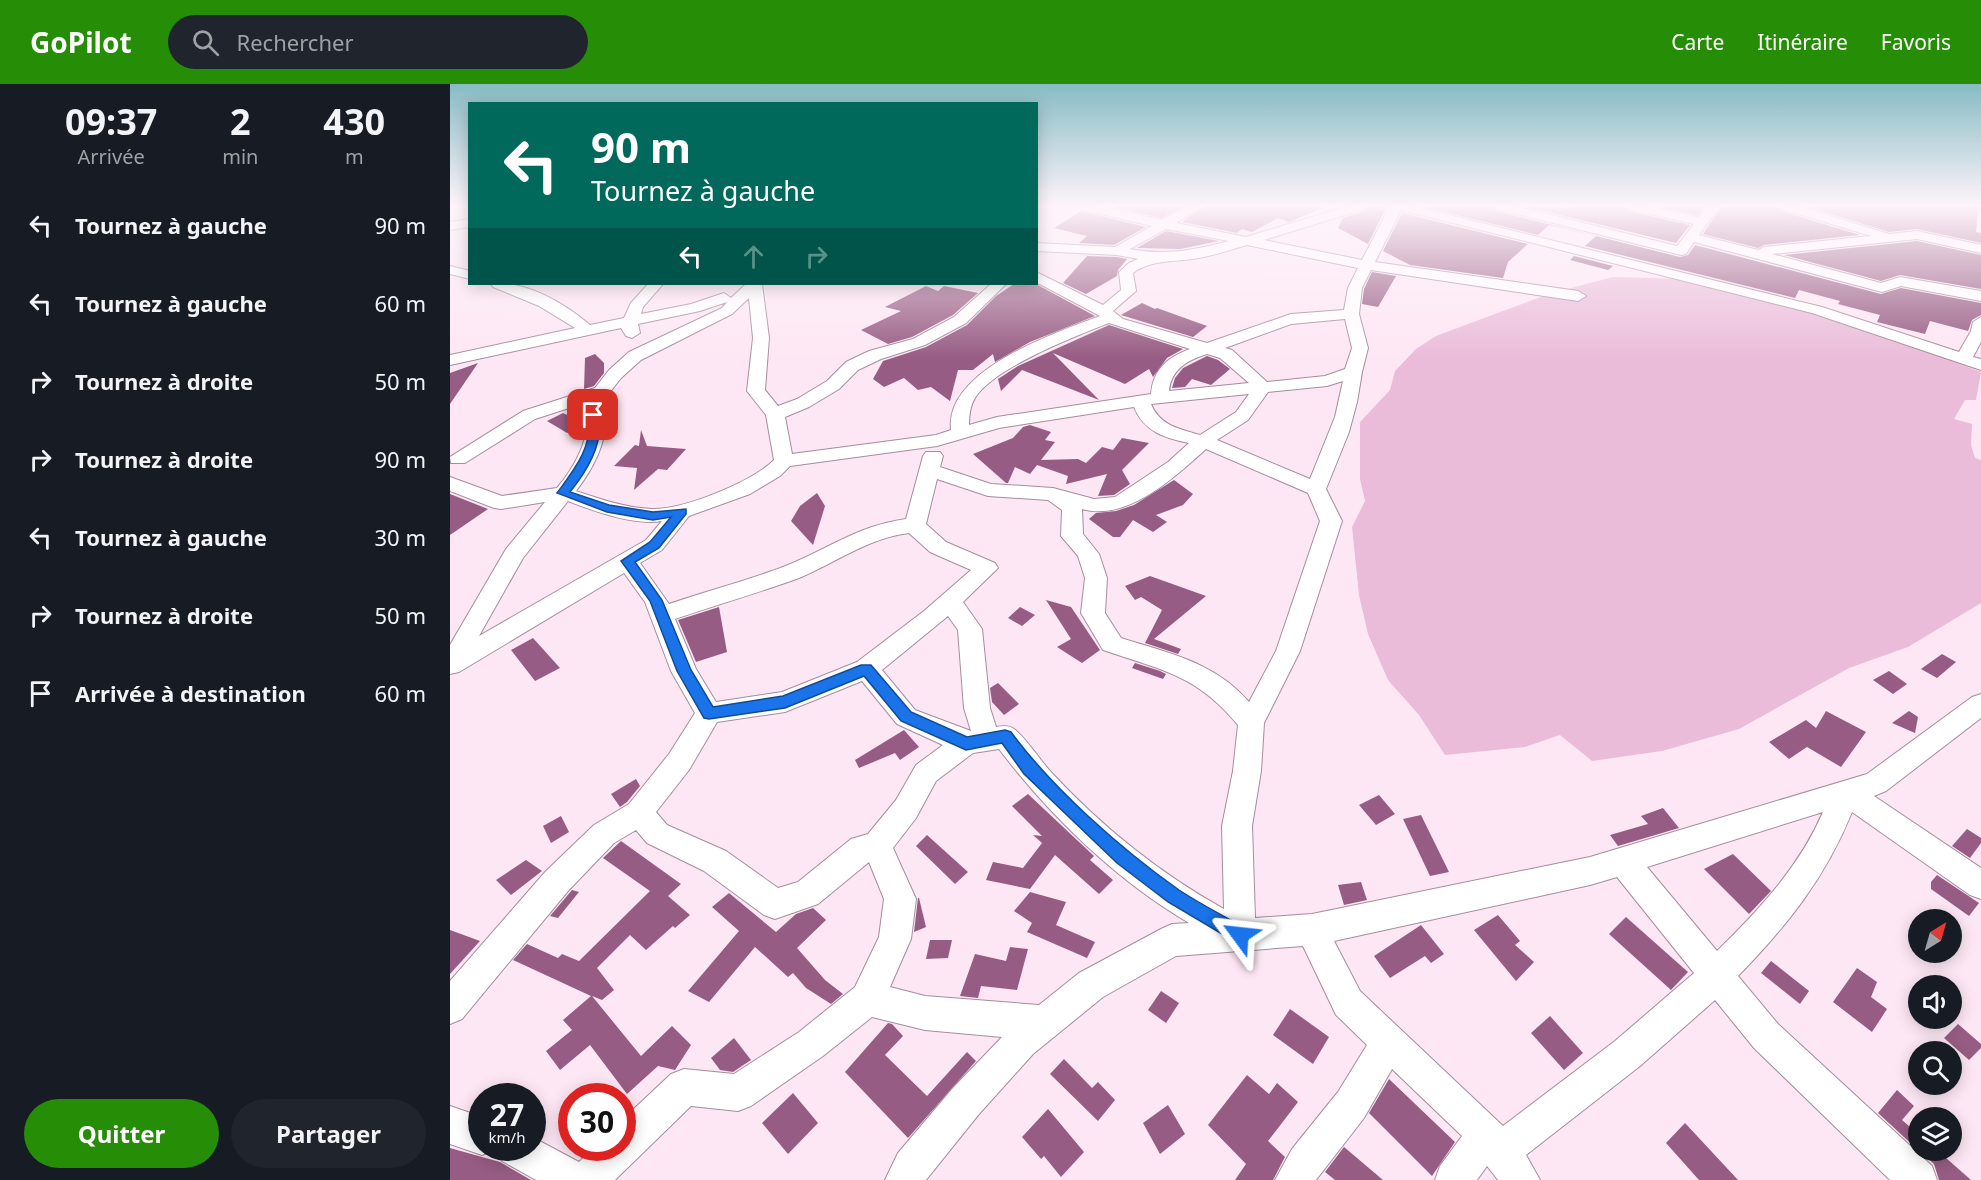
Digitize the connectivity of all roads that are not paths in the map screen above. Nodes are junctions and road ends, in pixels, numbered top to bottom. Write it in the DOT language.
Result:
graph roads {
  1 [pos="1149,257"];
  2 [pos="1164,257"];
  3 [pos="1328,257"];
  4 [pos="1371,257"];
  5 [pos="1606,257"];
  6 [pos="1675,257"];
  7 [pos="1768,257"];
  8 [pos="1153,258"];
  9 [pos="1367,265"];
  10 [pos="450,270"];
  11 [pos="1662,271"];
  12 [pos="468,274"];
  13 [pos="1038,277"];
  14 [pos="501,285"];
  15 [pos="655,285"];
  16 [pos="752,285"];
  17 [pos="753,285"];
  18 [pos="754,285"];
  19 [pos="998,285"];
  20 [pos="1979,294"];
  21 [pos="1578,296"];
  22 [pos="1981,312"];
  23 [pos="1108,314"];
  24 [pos="1352,314"];
  25 [pos="631,322"];
  26 [pos="1981,322"];
  27 [pos="587,330"];
  28 [pos="1205,347"];
  29 [pos="648,350"];
  30 [pos="450,360"];
  31 [pos="1963,360"];
  32 [pos="1981,365"];
  33 [pos="1353,372"];
  34 [pos="1263,387"];
  35 [pos="1160,398"];
  36 [pos="578,399"];
  37 [pos="1141,401"];
  38 [pos="775,414"];
  39 [pos="961,433"];
  40 [pos="937,440"];
  41 [pos="1203,441"];
  42 [pos="453,460"];
  43 [pos="784,461"];
  44 [pos="930,470"];
  45 [pos="450,483"];
  46 [pos="1316,489"];
  47 [pos="563,493"];
  48 [pos="1053,494"];
  49 [pos="682,511"];
  50 [pos="915,525"];
  51 [pos="627,561"];
  52 [pos="950,602"];
  53 [pos="661,615"];
  54 [pos="451,664"];
  55 [pos="866,669"];
  56 [pos="1981,704"];
  57 [pos="709,714"];
  58 [pos="1251,723"];
  59 [pos="976,742"];
  60 [pos="1846,792"];
  61 [pos="639,813"];
  62 [pos="877,845"];
  63 [pos="1623,861"];
  64 [pos="1981,885"];
  65 [pos="1312,930"];
  66 [pos="1240,935"];
  67 [pos="1715,975"];
  68 [pos="867,999"];
  69 [pos="450,1007"];
  70 [pos="1044,1023"];
  71 [pos="1389,1041"];
  72 [pos="450,1125"];
  73 [pos="468,1131"];
  74 [pos="636,1133"];
  75 [pos="1502,1155"];
  76 [pos="538,1161"];
  77 [pos="607,1161"];
  78 [pos="574,1180"];
  79 [pos="587,1180"];
  80 [pos="904,1180"];
  81 [pos="1294,1180"];
  82 [pos="1454,1180"];
  83 [pos="1918,1180"];
  1 -- 8 [label="street"];
  2 -- 8 [label="street"];
  3 -- 9 [label="street"];
  4 -- 9 [label="street"];
  5 -- 11 [label="street"];
  6 -- 11 [label="street"];
  7 -- 20 [label="street"];
  8 -- 23 [label="street"];
  9 -- 21 [label="street"];
  9 -- 24 [label="street"];
  10 -- 12 [label="street"];
  11 -- 31 [label="street"];
  13 -- 23 [label="street"];
  14 -- 27 [label="street"];
  15 -- 25 [label="street"];
  16 -- 25 [label="street"];
  17 -- 29 [label="street"];
  18 -- 38 [label="street"];
  19 -- 38 [label="street"];
  20 -- 22 [label="street"];
  23 -- 28 [label="street"];
  23 -- 39 [label="street"];
  24 -- 28 [label="street"];
  24 -- 33 [label="street"];
  25 -- 27 [label="street"];
  25 -- 29 [label="street"];
  26 -- 31 [label="street"];
  27 -- 30 [label="street"];
  28 -- 34 [label="street"];
  28 -- 35 [label="street"];
  29 -- 36 [label="street"];
  31 -- 32 [label="street"];
  33 -- 34 [label="street"];
  33 -- 46 [label="street"];
  34 -- 35 [label="street"];
  34 -- 41 [label="street"];
  35 -- 37 [label="street"];
  36 -- 42 [label="street"];
  36 -- 47 [label="street"];
  37 -- 39 [label="street"];
  37 -- 41 [label="street"];
  38 -- 43 [label="street"];
  39 -- 40 [label="street"];
  40 -- 43 [label="street"];
  40 -- 44 [label="street"];
  41 -- 46 [label="street"];
  41 -- 48 [label="street"];
  43 -- 49 [label="street"];
  44 -- 48 [label="street"];
  44 -- 50 [label="street"];
  45 -- 47 [label="street"];
  46 -- 58 [label="street"];
  47 -- 49 [label="street"];
  47 -- 54 [label="street"];
  48 -- 58 [label="street"];
  49 -- 51 [label="street"];
  50 -- 52 [label="street"];
  50 -- 53 [label="street"];
  51 -- 53 [label="street"];
  51 -- 54 [label="street"];
  52 -- 55 [label="street"];
  52 -- 59 [label="street"];
  53 -- 57 [label="street"];
  55 -- 57 [label="street"];
  55 -- 59 [label="street"];
  56 -- 60 [label="street"];
  57 -- 61 [label="street"];
  58 -- 66 [label="street"];
  59 -- 62 [label="street"];
  59 -- 66 [label="street"];
  60 -- 63 [label="street"];
  60 -- 64 [label="street"];
  60 -- 67 [label="street"];
  61 -- 62 [label="street"];
  61 -- 69 [label="street"];
  62 -- 68 [label="street"];
  63 -- 65 [label="street"];
  63 -- 67 [label="street"];
  65 -- 66 [label="street"];
  65 -- 71 [label="street"];
  66 -- 70 [label="street"];
  67 -- 75 [label="street"];
  67 -- 83 [label="street"];
  68 -- 70 [label="street"];
  68 -- 74 [label="street"];
  70 -- 80 [label="street"];
  71 -- 75 [label="street"];
  71 -- 81 [label="street"];
  72 -- 73 [label="street"];
  75 -- 82 [label="street"];
  76 -- 78 [label="street"];
  77 -- 79 [label="street"];
}
